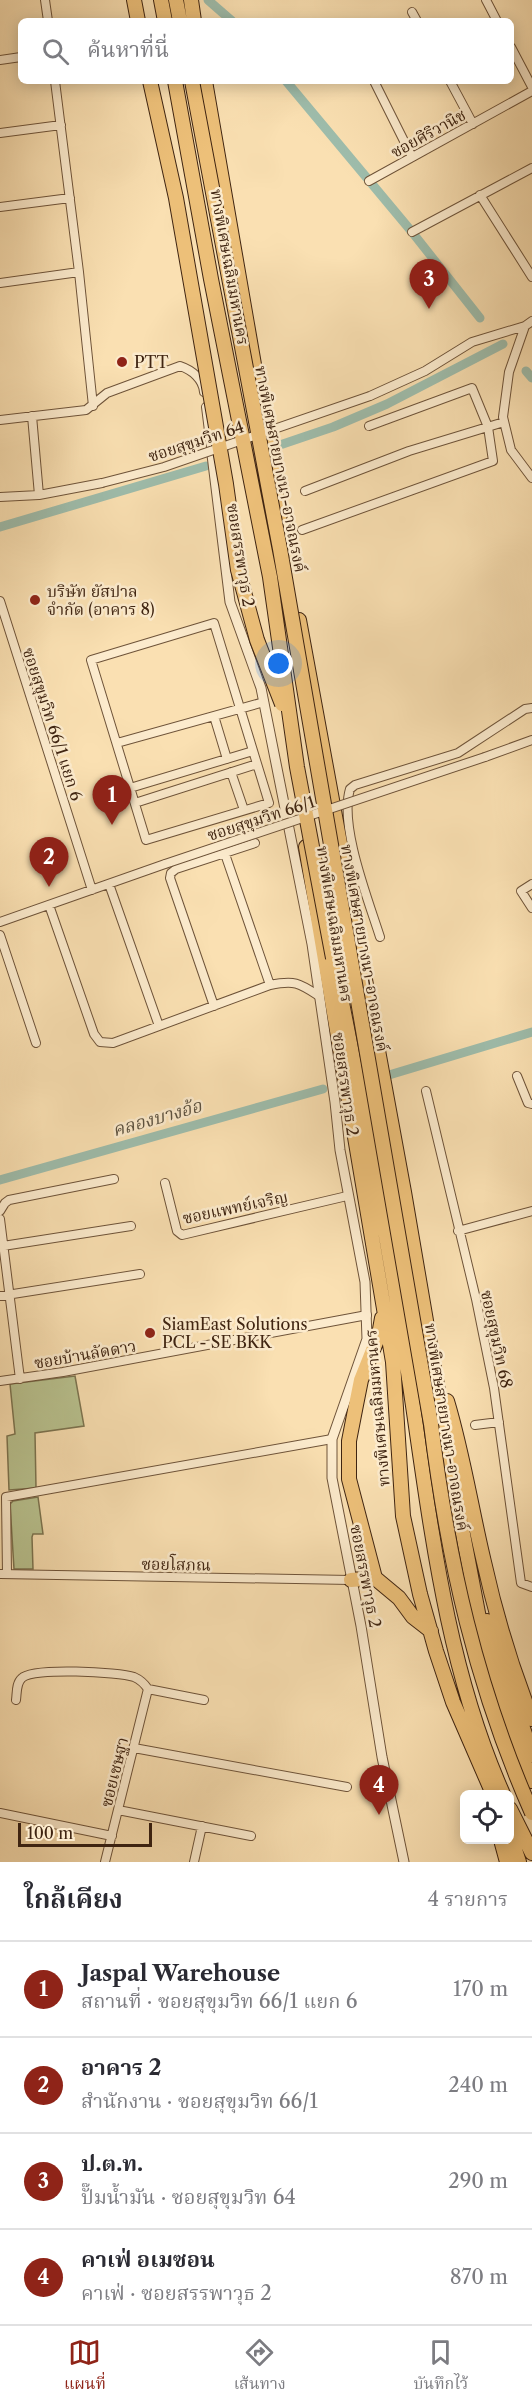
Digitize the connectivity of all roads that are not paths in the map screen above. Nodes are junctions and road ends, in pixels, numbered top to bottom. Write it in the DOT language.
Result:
graph roads {
  1 [pos="45,0"];
  2 [pos="134,0"];
  3 [pos="161,0"];
  4 [pos="168,0"];
  5 [pos="176,0"];
  6 [pos="191,0"];
  7 [pos="486,0"];
  8 [pos="412,12"];
  9 [pos="48,18"];
  10 [pos="137,18"];
  11 [pos="164,18"];
  12 [pos="171,18"];
  13 [pos="179,18"];
  14 [pos="194,18"];
  15 [pos="415,18"];
  16 [pos="495,18"];
  17 [pos="514,53"];
  18 [pos="18,57"];
  19 [pos="0,60"];
  20 [pos="55,84"];
  21 [pos="151,84"];
  22 [pos="176,84"];
  23 [pos="183,84"];
  24 [pos="193,84"];
  25 [pos="206,84"];
  26 [pos="376,84"];
  27 [pos="452,84"];
  28 [pos="532,89"];
  29 [pos="473,124"];
  30 [pos="61,125"];
  31 [pos="0,133"];
  32 [pos="412,157"];
  33 [pos="532,168"];
  34 [pos="369,181"];
  35 [pos="480,195"];
  36 [pos="70,198"];
  37 [pos="0,207"];
  38 [pos="412,232"];
  39 [pos="79,272"];
  40 [pos="532,277"];
  41 [pos="0,283"];
  42 [pos="528,324"];
  43 [pos="93,406"];
  44 [pos="32,416"];
  45 [pos="0,420"];
  46 [pos="504,422"];
  47 [pos="369,426"];
  48 [pos="488,427"];
  49 [pos="212,455"];
  50 [pos="532,478"];
  51 [pos="305,490"];
  52 [pos="39,495"];
  53 [pos="0,497"];
  54 [pos="302,530"];
  55 [pos="0,601"];
  56 [pos="264,702"];
  57 [pos="532,708"];
  58 [pos="240,709"];
  59 [pos="214,716"];
  60 [pos="291,726"];
  61 [pos="532,740"];
  62 [pos="117,743"];
  63 [pos="253,751"];
  64 [pos="227,759"];
  65 [pos="257,764"];
  66 [pos="231,772"];
  67 [pos="130,788"];
  68 [pos="135,803"];
  69 [pos="243,810"];
  70 [pos="255,843"];
  71 [pos="225,854"];
  72 [pos="110,884"];
  73 [pos="532,884"];
  74 [pos="92,890"];
  75 [pos="49,905"];
  76 [pos="532,908"];
  77 [pos="0,922"];
  78 [pos="0,934"];
  79 [pos="380,937"];
  80 [pos="270,985"];
  81 [pos="319,996"];
  82 [pos="214,1006"];
  83 [pos="159,1026"];
  84 [pos="36,1042"];
  85 [pos="517,1076"];
  86 [pos="426,1091"];
  87 [pos="532,1104"];
  88 [pos="114,1179"];
  89 [pos="165,1183"];
  90 [pos="347,1196"];
  91 [pos="0,1211"];
  92 [pos="532,1211"];
  93 [pos="0,1222"];
  94 [pos="131,1227"];
  95 [pos="458,1231"];
  96 [pos="3,1246"];
  97 [pos="140,1274"];
  98 [pos="10,1295"];
  99 [pos="0,1296"];
  100 [pos="384,1305"];
  101 [pos="367,1315"];
  102 [pos="431,1348"];
  103 [pos="20,1379"];
  104 [pos="0,1381"];
  105 [pos="499,1422"];
  106 [pos="475,1425"];
  107 [pos="332,1439"];
  108 [pos="3,1574"];
  109 [pos="471,1577"];
  110 [pos="375,1578"];
  111 [pos="351,1580"];
  112 [pos="532,1587"];
  113 [pos="431,1631"];
  114 [pos="148,1689"];
  115 [pos="16,1700"];
  116 [pos="204,1700"];
  117 [pos="532,1719"];
  118 [pos="134,1748"];
  119 [pos="530,1751"];
  120 [pos="480,1766"];
  121 [pos="532,1781"];
  122 [pos="347,1787"];
  123 [pos="487,1790"];
  124 [pos="490,1790"];
  125 [pos="501,1790"];
  126 [pos="118,1810"];
  127 [pos="0,1813"];
  128 [pos="532,1813"];
  129 [pos="514,1817"];
  130 [pos="202,1826"];
  131 [pos="514,1835"];
  132 [pos="112,1836"];
  133 [pos="251,1836"];
  134 [pos="502,1844"];
  135 [pos="513,1844"];
  136 [pos="532,1853"];
  137 [pos="105,1862"];
  138 [pos="194,1862"];
  139 [pos="404,1862"];
  140 [pos="507,1862"];
  141 [pos="519,1862"];
  142 [pos="531,1862"];
  1 -- 9 [label="street"];
  2 -- 10 [label="highway"];
  3 -- 11 [label="highway"];
  4 -- 12 [label="highway"];
  5 -- 13 [label="highway"];
  6 -- 14 [label="highway"];
  7 -- 16 [label="street"];
  8 -- 15 [label="street"];
  17 -- 28 [label="street"];
  18 -- 19 [label="street"];
  20 -- 30 [label="street"];
  21 -- 60 [label="highway, bridge"];
  22 -- 60 [label="highway, ทางพิเศษสายบางนา-อาจณรงค์, bridge"];
  23 -- 100 [label="highway, ทางพิเศษเฉลิมมหานคร"];
  24 -- 128 [label="highway, ทางพิเศษสายบางนา-อาจณรงค์, bridge"];
  25 -- 102 [label="highway, ทางพิเศษเฉลิมมหานคร"];
  26 -- 32 [label="street"];
  27 -- 29 [label="street"];
  28 -- 29 [label="street, ซอยศิริวานิช"];
  29 -- 32 [label="street, ซอยศิริวานิช"];
  30 -- 31 [label="street"];
  30 -- 36 [label="street"];
  32 -- 34 [label="street, ซอยศิริวานิช"];
  33 -- 35 [label="street"];
  35 -- 38 [label="street"];
  35 -- 40 [label="street"];
  36 -- 37 [label="street"];
  36 -- 39 [label="street"];
  39 -- 41 [label="street"];
  39 -- 43 [label="street"];
  42 -- 46 [label="street, ซอยสุขุมวิท 64"];
  42 -- 52 [label="street, ซอยสุขุมวิท 64, bridge"];
  43 -- 44 [label="street, ซอยสรรพาวุธ 2"];
  43 -- 49 [label="street, ซอยสรรพาวุธ 2"];
  44 -- 45 [label="street, ซอยสรรพาวุธ 2"];
  44 -- 52 [label="street"];
  46 -- 48 [label="street"];
  46 -- 50 [label="street, ซอยสุขุมวิท 64"];
  47 -- 48 [label="street"];
  48 -- 51 [label="street"];
  48 -- 54 [label="street"];
  49 -- 56 [label="street, ซอยสรรพาวุธ 2"];
  52 -- 53 [label="street, ซอยสุขุมวิท 64"];
  55 -- 74 [label="street, ซอยสุขุมวิท 66/1 แยก 6"];
  56 -- 58 [label="street"];
  56 -- 81 [label="street, ซอยสรรพาวุธ 2"];
  57 -- 79 [label="street"];
  58 -- 59 [label="street"];
  58 -- 62 [label="street"];
  58 -- 63 [label="street"];
  59 -- 62 [label="street"];
  59 -- 64 [label="street"];
  60 -- 125 [label="highway, ทางพิเศษสายบางนา-อาจณรงค์, bridge"];
  61 -- 72 [label="street, ซอยสุขุมวิท 66/1, bridge"];
  62 -- 67 [label="street"];
  63 -- 64 [label="street"];
  63 -- 65 [label="street"];
  64 -- 67 [label="street"];
  65 -- 66 [label="street"];
  65 -- 69 [label="street"];
  66 -- 68 [label="street"];
  66 -- 69 [label="street"];
  67 -- 68 [label="street"];
  68 -- 69 [label="street"];
  70 -- 71 [label="street"];
  71 -- 80 [label="street"];
  71 -- 82 [label="street"];
  72 -- 74 [label="street, ซอยสุขุมวิท 66/1"];
  72 -- 83 [label="street"];
  73 -- 76 [label="street"];
  74 -- 75 [label="street, ซอยสุขุมวิท 66/1"];
  75 -- 77 [label="street, ซอยสุขุมวิท 66/1"];
  75 -- 83 [label="street"];
  78 -- 84 [label="street"];
  80 -- 81 [label="street"];
  80 -- 82 [label="street"];
  81 -- 90 [label="street, ซอยสรรพาวุธ 2"];
  82 -- 83 [label="street"];
  85 -- 87 [label="street"];
  86 -- 95 [label="street, ซอยสุขุมวิท 68"];
  88 -- 91 [label="street"];
  89 -- 90 [label="street, ซอยแพทย์เจริญ"];
  90 -- 101 [label="street, ซอยสรรพาวุธ 2"];
  92 -- 95 [label="street"];
  93 -- 96 [label="street, ซอยบ้านลัดดาว"];
  94 -- 96 [label="street"];
  95 -- 105 [label="street, ซอยสุขุมวิท 68"];
  96 -- 98 [label="street, ซอยบ้านลัดดาว"];
  97 -- 98 [label="street"];
  98 -- 99 [label="street"];
  98 -- 103 [label="street, ซอยบ้านลัดดาว"];
  100 -- 110 [label="highway"];
  100 -- 113 [label="highway, ทางพิเศษเฉลิมมหานคร"];
  101 -- 103 [label="street, ซอยบ้านลัดดาว"];
  101 -- 107 [label="street, ซอยสรรพาวุธ 2"];
  102 -- 109 [label="highway, ทางพิเศษเฉลิมมหานคร"];
  102 -- 117 [label="highway"];
  103 -- 104 [label="street, ซอยบ้านลัดดาว"];
  105 -- 106 [label="street"];
  105 -- 112 [label="street, ซอยสุขุมวิท 68"];
  107 -- 108 [label="street"];
  107 -- 111 [label="street, ซอยสรรพาวุธ 2"];
  108 -- 111 [label="street, ซอยโสภณ"];
  109 -- 119 [label="highway"];
  109 -- 121 [label="highway"];
  110 -- 111 [label="highway"];
  110 -- 113 [label="highway"];
  111 -- 139 [label="street, ซอยสรรพาวุธ 2"];
  113 -- 120 [label="highway, ทางพิเศษเฉลิมมหานคร"];
  114 -- 115 [label="street"];
  114 -- 116 [label="street"];
  114 -- 118 [label="street, ซอยเชษฐา"];
  118 -- 122 [label="street"];
  118 -- 126 [label="street, ซอยเชษฐา"];
  120 -- 123 [label="highway"];
  120 -- 124 [label="highway"];
  126 -- 130 [label="street"];
  126 -- 132 [label="street, ซอยเชษฐา"];
  127 -- 132 [label="street"];
  129 -- 136 [label="highway"];
  130 -- 133 [label="street"];
  130 -- 138 [label="street"];
  131 -- 142 [label="highway"];
  132 -- 137 [label="street, ซอยเชษฐา"];
  134 -- 140 [label="highway"];
  135 -- 141 [label="highway"];
}
